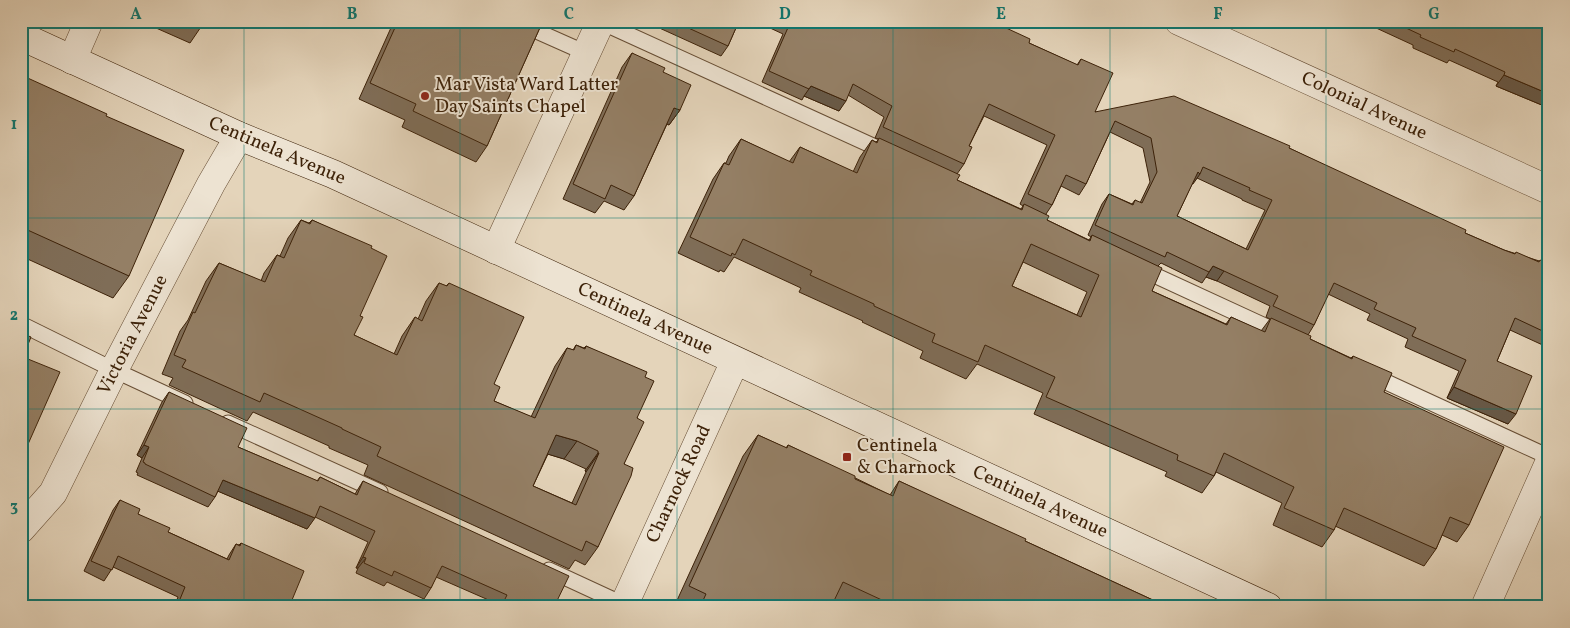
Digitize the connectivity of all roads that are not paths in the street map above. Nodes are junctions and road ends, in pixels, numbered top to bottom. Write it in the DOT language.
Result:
graph roads {
  1 [pos="89,21"];
  2 [pos="514,21"];
  3 [pos="601,21"];
  4 [pos="1180,21"];
  5 [pos="21,36"];
  6 [pos="586,53"];
  7 [pos="72,60"];
  8 [pos="239,136"];
  9 [pos="899,158"];
  10 [pos="1549,190"];
  11 [pos="496,250"];
  12 [pos="1125,262"];
  13 [pos="21,324"];
  14 [pos="1296,340"];
  15 [pos="735,361"];
  16 [pos="1360,369"];
  17 [pos="114,370"];
  18 [pos="194,407"];
  19 [pos="212,415"];
  20 [pos="1549,457"];
  21 [pos="1549,463"];
  22 [pos="391,498"];
  23 [pos="21,529"];
  24 [pos="534,563"];
  25 [pos="625,606"];
  26 [pos="1268,607"];
  27 [pos="1485,607"];
  1 -- 7 [label="street"];
  2 -- 6 [label="lane"];
  3 -- 6 [label="street"];
  3 -- 9 [label="lane"];
  4 -- 10 [label="street, Colonial Avenue"];
  5 -- 7 [label="street, Centinela Avenue"];
  6 -- 11 [label="street"];
  7 -- 8 [label="street, Centinela Avenue"];
  8 -- 11 [label="street, Centinela Avenue"];
  8 -- 17 [label="street, Victoria Avenue"];
  11 -- 15 [label="street, Centinela Avenue"];
  12 -- 14 [label="lane"];
  13 -- 17 [label="lane"];
  15 -- 25 [label="street, Charnock Road"];
  15 -- 26 [label="street, Centinela Avenue"];
  16 -- 20 [label="lane"];
  17 -- 18 [label="lane"];
  17 -- 23 [label="street, Victoria Avenue"];
  19 -- 22 [label="lane"];
  21 -- 27 [label="street"];
  24 -- 25 [label="lane"];
}
